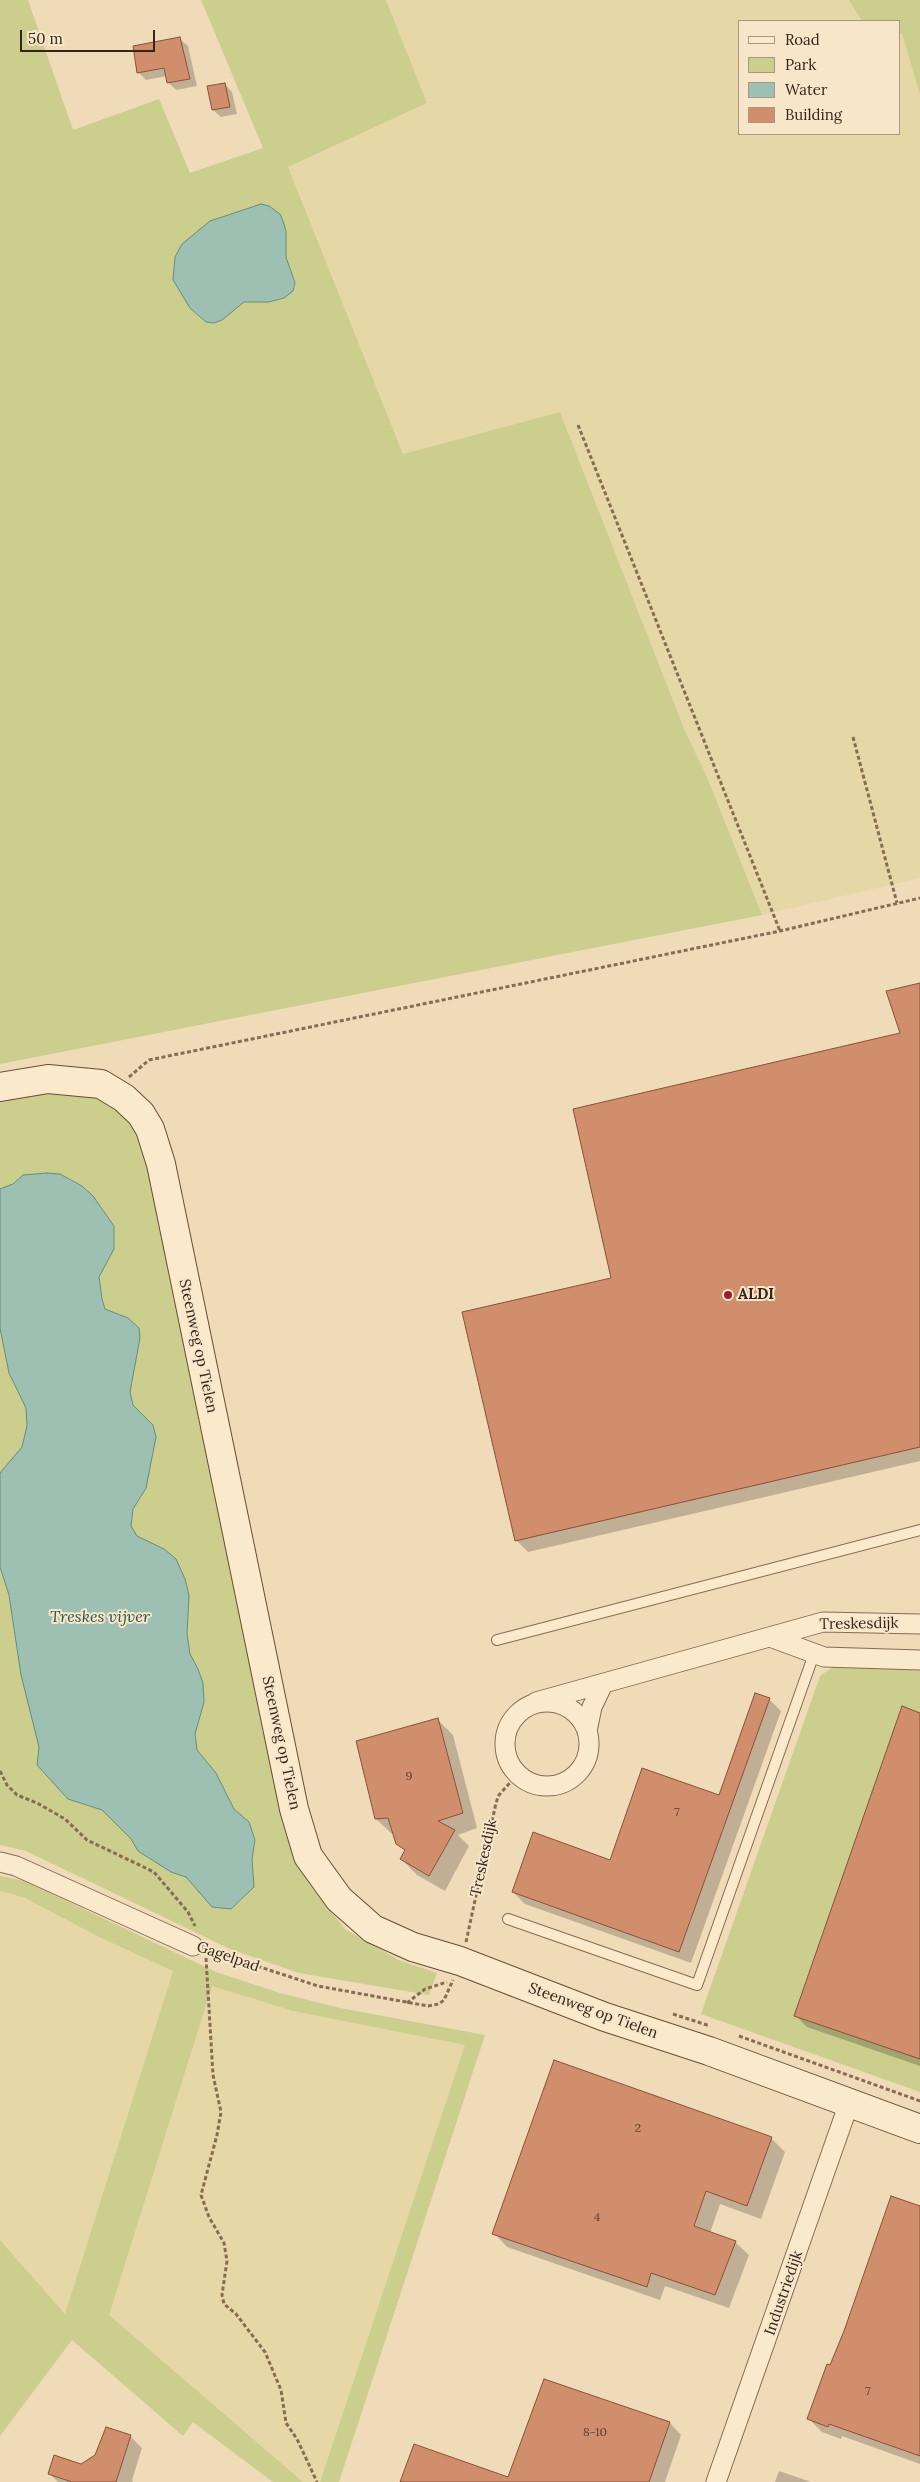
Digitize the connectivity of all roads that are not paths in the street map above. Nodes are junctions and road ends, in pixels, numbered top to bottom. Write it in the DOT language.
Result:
graph roads {
  1 [pos="0,1087"];
  2 [pos="920,1530"];
  3 [pos="920,1624"];
  4 [pos="770,1637"];
  5 [pos="496,1640"];
  6 [pos="814,1654"];
  7 [pos="920,1660"];
  8 [pos="603,1684"];
  9 [pos="536,1702"];
  10 [pos="587,1730"];
  11 [pos="0,1862"];
  12 [pos="508,1919"];
  13 [pos="199,1942"];
  14 [pos="849,2103"];
  15 [pos="920,2129"];
  16 [pos="716,2482"];
  1 -- 14 [label="street, Steenweg op Tielen"];
  2 -- 5 [label="lane"];
  3 -- 4 [label="street, Treskesdijk"];
  4 -- 6 [label="street, Treskesdijk"];
  4 -- 8 [label="street, Treskesdijk"];
  6 -- 7 [label="street, Treskesdijk"];
  6 -- 12 [label="lane"];
  8 -- 9 [label="street, Treskesdijk"];
  8 -- 10 [label="street"];
  9 -- 10 [label="street"];
  9 -- 10 [label="street, Treskesdijk"];
  11 -- 13 [label="street, Gagelpad"];
  14 -- 15 [label="street, Steenweg op Tielen"];
  14 -- 16 [label="street, Industriedijk"];
}
